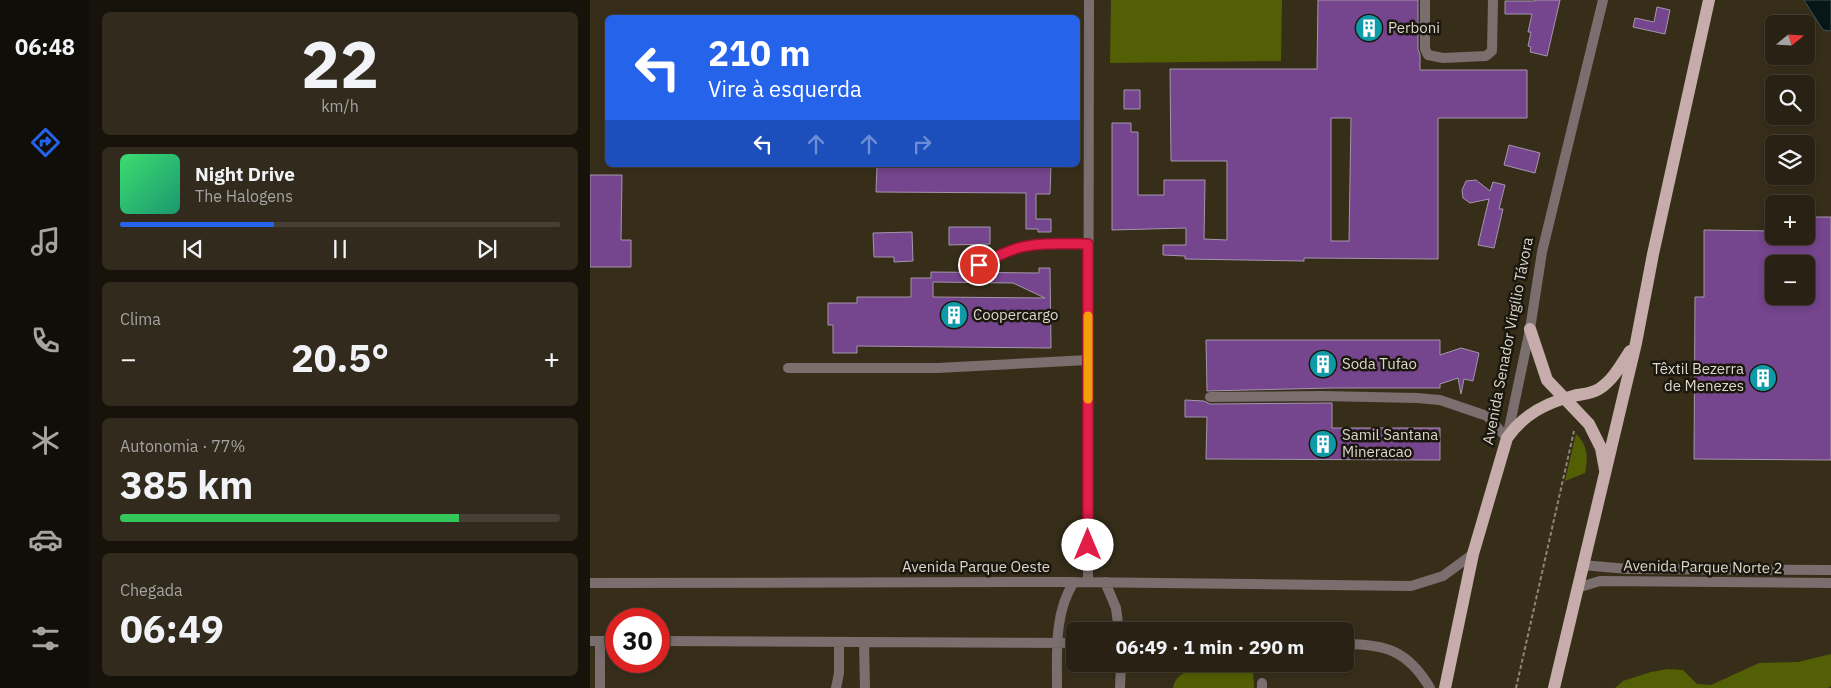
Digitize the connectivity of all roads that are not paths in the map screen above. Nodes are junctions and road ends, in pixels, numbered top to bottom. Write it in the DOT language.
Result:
graph roads {
  1 [pos="1089,0"];
  2 [pos="1424,0"];
  3 [pos="1492,0"];
  4 [pos="1603,0"];
  5 [pos="1709,0"];
  6 [pos="1088,244"];
  7 [pos="979,265"];
  8 [pos="1530,329"];
  9 [pos="1636,343"];
  10 [pos="1088,360"];
  11 [pos="788,368"];
  12 [pos="1210,396"];
  13 [pos="1563,399"];
  14 [pos="1506,438"];
  15 [pos="1606,475"];
  16 [pos="1473,554"];
  17 [pos="1582,565"];
  18 [pos="1831,570"];
  19 [pos="590,582"];
  20 [pos="1074,582"];
  21 [pos="1088,582"];
  22 [pos="1105,582"];
  23 [pos="1831,583"];
  24 [pos="1576,588"];
  25 [pos="1118,622"];
  26 [pos="595,641"];
  27 [pos="670,641"];
  28 [pos="864,642"];
  29 [pos="840,643"];
  30 [pos="1058,643"];
  31 [pos="1066,643"];
  32 [pos="1354,645"];
  33 [pos="1120,672"];
  34 [pos="600,688"];
  35 [pos="836,688"];
  36 [pos="865,688"];
  37 [pos="1057,688"];
  38 [pos="1120,688"];
  39 [pos="1430,688"];
  40 [pos="1445,688"];
  41 [pos="1554,688"];
  1 -- 6 [label="street"];
  2 -- 3 [label="street"];
  4 -- 8 [label="street, Avenida Senador Virgílio Távora"];
  5 -- 9 [label="main road"];
  6 -- 7 [label="street"];
  6 -- 10 [label="street"];
  8 -- 13 [label="main road"];
  8 -- 14 [label="street, Avenida Senador Virgílio Távora"];
  9 -- 13 [label="main road"];
  9 -- 15 [label="main road"];
  10 -- 11 [label="street"];
  10 -- 21 [label="street"];
  12 -- 14 [label="street"];
  13 -- 14 [label="main road"];
  13 -- 15 [label="main road"];
  14 -- 16 [label="main road, Avenida Senador Virgílio Távora"];
  15 -- 17 [label="main road"];
  16 -- 22 [label="street, Avenida Parque Oeste"];
  16 -- 40 [label="main road, Avenida Senador Virgílio Távora"];
  17 -- 18 [label="street, Avenida Parque Norte 2"];
  17 -- 24 [label="main road"];
  19 -- 20 [label="street, Avenida Parque Oeste"];
  20 -- 21 [label="street, Avenida Parque Oeste"];
  20 -- 30 [label="street"];
  21 -- 22 [label="street, Avenida Parque Oeste"];
  22 -- 25 [label="street"];
  23 -- 24 [label="street, Avenida Parque Norte 2"];
  24 -- 41 [label="main road"];
  26 -- 34 [label="street"];
  27 -- 29 [label="street"];
  28 -- 29 [label="street"];
  28 -- 30 [label="street"];
  28 -- 36 [label="street"];
  29 -- 35 [label="street"];
  30 -- 31 [label="street"];
  30 -- 37 [label="street"];
  32 -- 39 [label="street"];
  33 -- 38 [label="street"];
}
